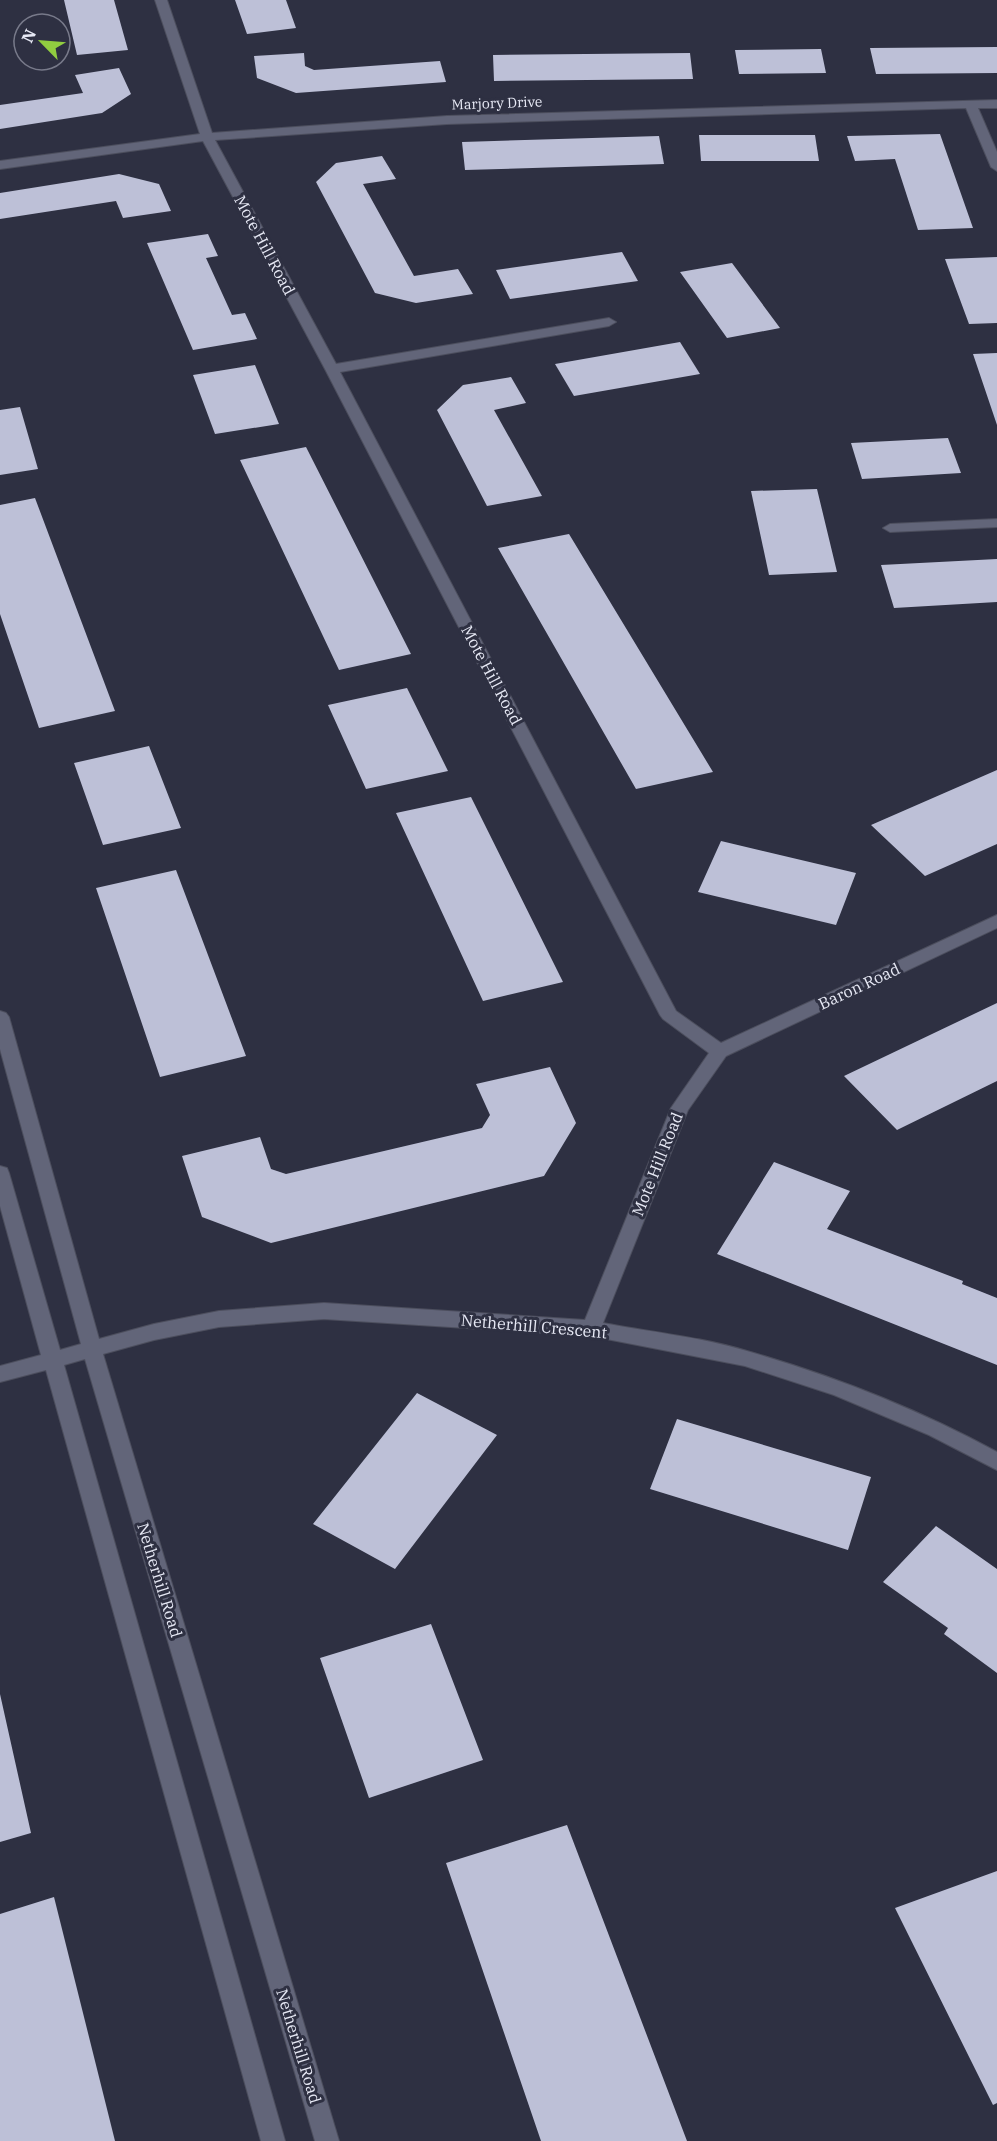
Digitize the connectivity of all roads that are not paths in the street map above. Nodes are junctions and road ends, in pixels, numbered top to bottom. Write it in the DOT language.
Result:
graph roads {
  1 [pos="161,0"];
  2 [pos="997,104"];
  3 [pos="971,105"];
  4 [pos="207,137"];
  5 [pos="0,165"];
  6 [pos="997,167"];
  7 [pos="609,322"];
  8 [pos="332,369"];
  9 [pos="997,523"];
  10 [pos="890,528"];
  11 [pos="997,921"];
  12 [pos="0,1017"];
  13 [pos="720,1051"];
  14 [pos="0,1173"];
  15 [pos="591,1328"];
  16 [pos="92,1349"];
  17 [pos="52,1361"];
  18 [pos="0,1374"];
  19 [pos="997,1462"];
  20 [pos="273,2141"];
  21 [pos="327,2141"];
  1 -- 4 [label="street, Mote Hill Road"];
  2 -- 3 [label="street, Marjory Drive"];
  3 -- 4 [label="street, Marjory Drive"];
  3 -- 6 [label="street"];
  4 -- 5 [label="street, Marjory Drive"];
  4 -- 8 [label="street, Mote Hill Road"];
  7 -- 8 [label="street"];
  8 -- 13 [label="street, Mote Hill Road"];
  9 -- 10 [label="street"];
  11 -- 13 [label="street, Baron Road"];
  12 -- 16 [label="street, Netherhill Road"];
  13 -- 15 [label="street, Mote Hill Road"];
  14 -- 17 [label="street"];
  15 -- 16 [label="street, Netherhill Crescent"];
  15 -- 19 [label="street, Netherhill Crescent"];
  16 -- 17 [label="street, Netherhill Crescent"];
  16 -- 21 [label="street, Netherhill Road"];
  17 -- 18 [label="street, Netherhill Crescent"];
  17 -- 20 [label="street"];
}
